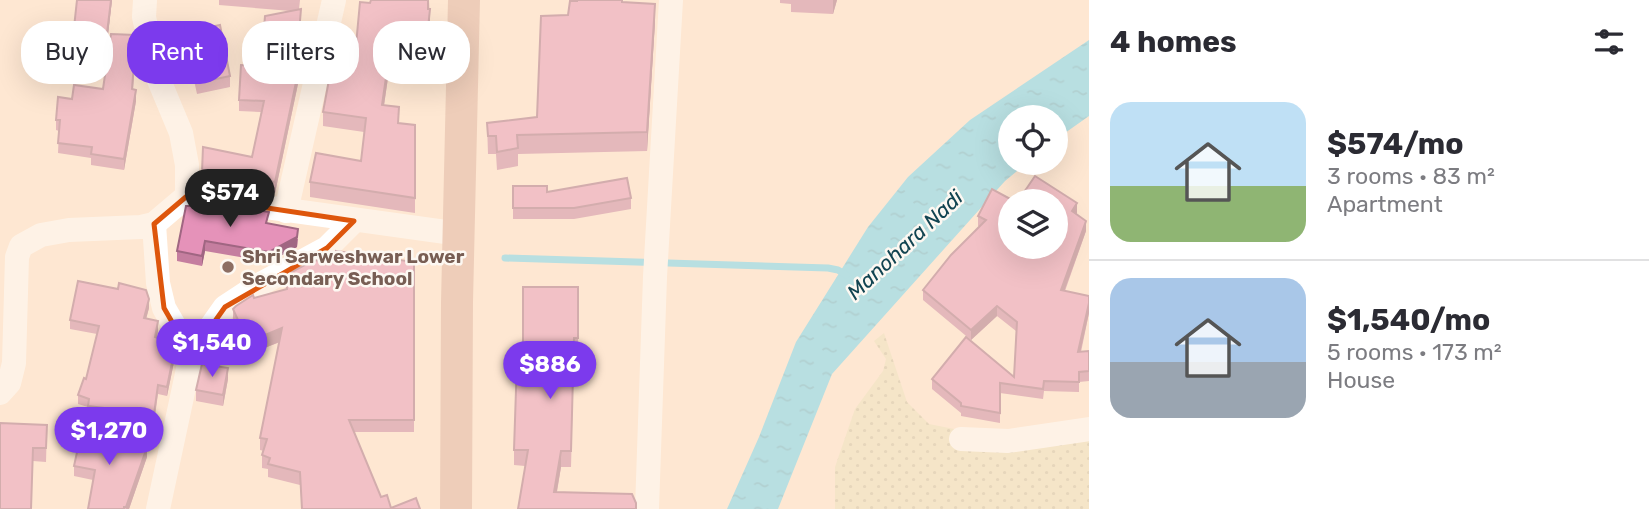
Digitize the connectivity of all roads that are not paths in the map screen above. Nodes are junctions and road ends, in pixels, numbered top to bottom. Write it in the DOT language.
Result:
graph roads {
  1 [pos="145,0"];
  2 [pos="334,0"];
  3 [pos="464,0"];
  4 [pos="671,0"];
  5 [pos="187,196"];
  6 [pos="286,211"];
  7 [pos="354,221"];
  8 [pos="154,224"];
  9 [pos="460,234"];
  10 [pos="191,355"];
  11 [pos="0,393"];
  12 [pos="1089,429"];
  13 [pos="961,439"];
  14 [pos="158,509"];
  15 [pos="456,509"];
  16 [pos="646,509"];
  1 -- 5 [label="street"];
  2 -- 6 [label="street"];
  3 -- 9 [label="main road"];
  4 -- 16 [label="street"];
  5 -- 6 [label="street"];
  5 -- 8 [label="street"];
  6 -- 7 [label="street"];
  7 -- 9 [label="street"];
  7 -- 10 [label="street"];
  8 -- 10 [label="street"];
  8 -- 11 [label="street"];
  9 -- 15 [label="main road"];
  10 -- 14 [label="street"];
  12 -- 13 [label="street"];
}
